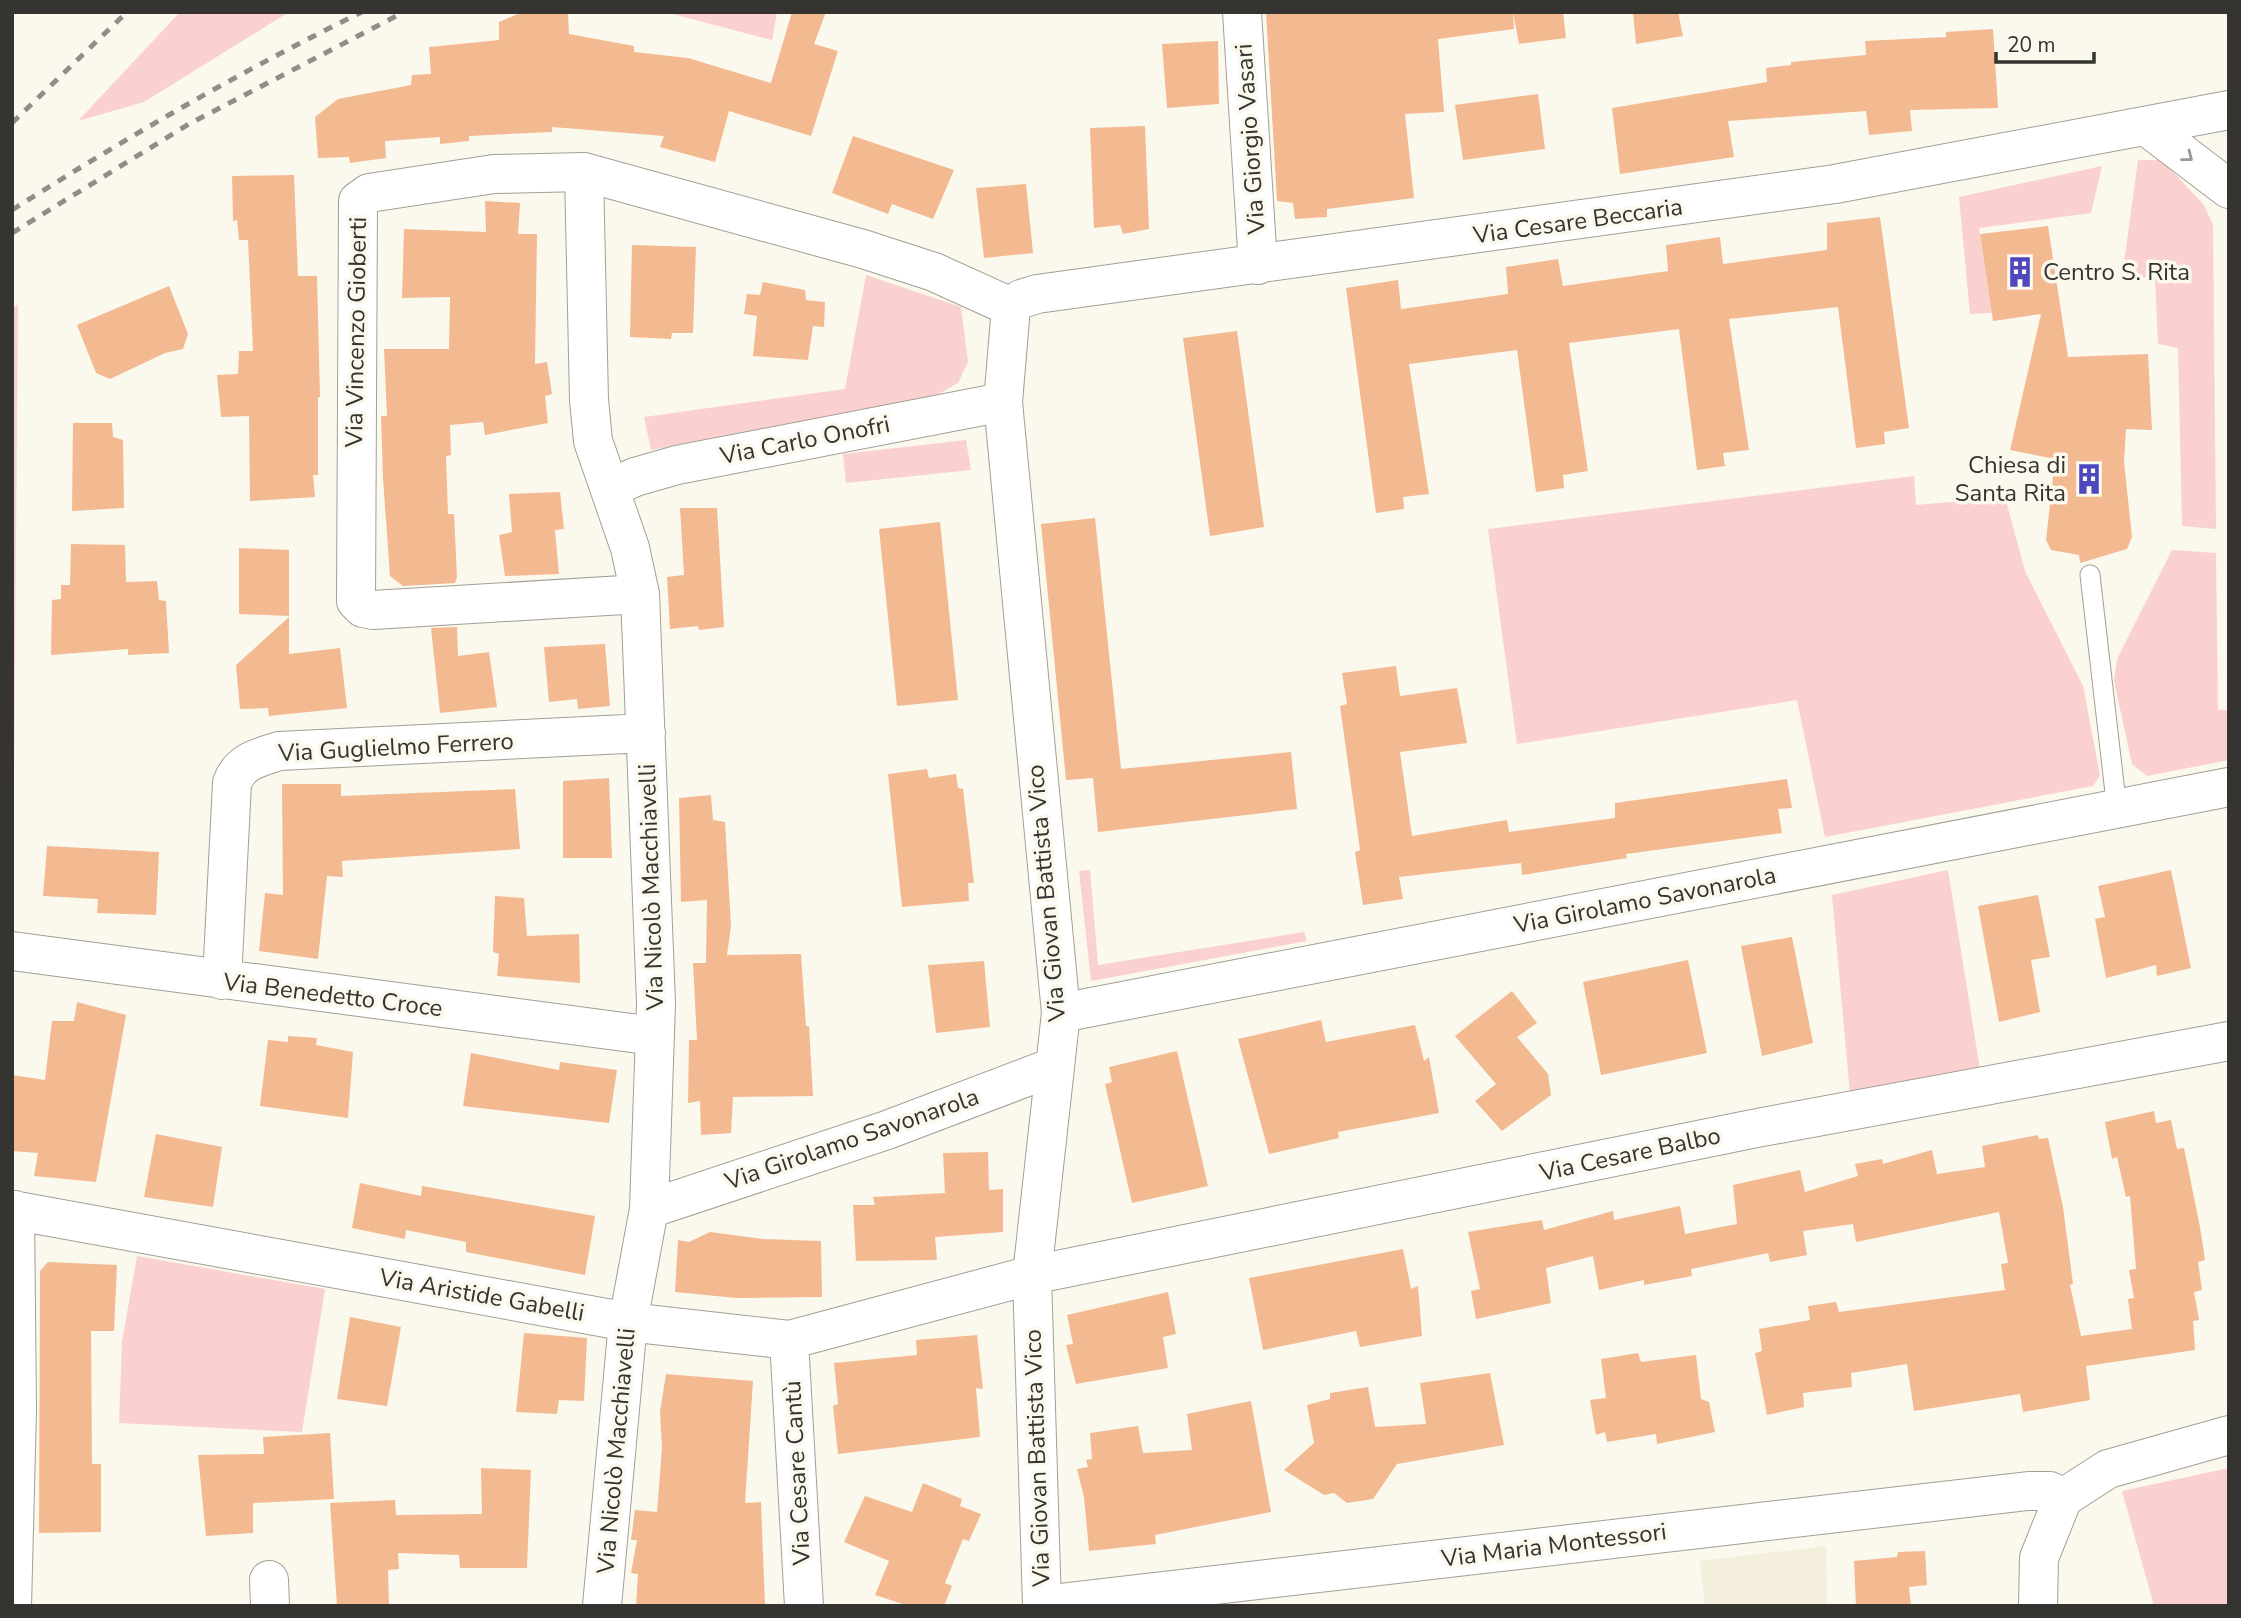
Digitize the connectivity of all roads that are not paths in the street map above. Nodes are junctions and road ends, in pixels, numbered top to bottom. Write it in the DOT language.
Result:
graph roads {
  1 [pos="1242,12"];
  2 [pos="2229,110"];
  3 [pos="2146,126"];
  4 [pos="584,172"];
  5 [pos="2229,189"];
  6 [pos="1258,265"];
  7 [pos="1011,307"];
  8 [pos="1003,402"];
  9 [pos="611,488"];
  10 [pos="2090,575"];
  11 [pos="640,594"];
  12 [pos="646,733"];
  13 [pos="2229,787"];
  14 [pos="2117,810"];
  15 [pos="12,951"];
  16 [pos="222,980"];
  17 [pos="1061,1013"];
  18 [pos="654,1036"];
  19 [pos="2229,1041"];
  20 [pos="1053,1067"];
  21 [pos="649,1209"];
  22 [pos="14,1210"];
  23 [pos="1032,1275"];
  24 [pos="628,1322"];
  25 [pos="789,1340"];
  26 [pos="2229,1435"];
  27 [pos="2063,1498"];
  28 [pos="1042,1605"];
  29 [pos="12,1606"];
  30 [pos="602,1606"];
  31 [pos="804,1606"];
  32 [pos="2038,1606"];
  1 -- 6 [label="street, Via Giorgio Vasari"];
  2 -- 3 [label="street, Via Cesare Beccaria"];
  3 -- 5 [label="street, one-way"];
  3 -- 6 [label="street, Via Cesare Beccaria"];
  4 -- 7 [label="street, Via Vincenzo Gioberti"];
  4 -- 9 [label="street, Via Nicolò Macchiavelli"];
  4 -- 11 [label="street, Via Vincenzo Gioberti"];
  6 -- 7 [label="street, Via Cesare Beccaria"];
  7 -- 8 [label="street, Via Giovan Battista Vico"];
  8 -- 9 [label="street, Via Carlo Onofri"];
  8 -- 17 [label="street, Via Giovan Battista Vico"];
  9 -- 11 [label="street, Via Nicolò Macchiavelli"];
  10 -- 14 [label="lane"];
  11 -- 12 [label="street, Via Nicolò Macchiavelli"];
  12 -- 16 [label="street, Via Guglielmo Ferrero"];
  12 -- 18 [label="street, Via Nicolò Macchiavelli"];
  13 -- 14 [label="street, Via Girolamo Savonarola"];
  14 -- 17 [label="street, Via Girolamo Savonarola"];
  15 -- 16 [label="street, Via Benedetto Croce"];
  16 -- 18 [label="street, Via Benedetto Croce"];
  17 -- 20 [label="street, Via Giovan Battista Vico"];
  18 -- 21 [label="street, Via Nicolò Macchiavelli"];
  19 -- 23 [label="street, Via Cesare Balbo"];
  20 -- 21 [label="street, Via Girolamo Savonarola"];
  20 -- 23 [label="street, Via Giovan Battista Vico"];
  21 -- 24 [label="street, Via Nicolò Macchiavelli"];
  22 -- 24 [label="street, Via Aristide Gabelli"];
  22 -- 29 [label="street"];
  23 -- 25 [label="street, Via Aristide Gabelli"];
  23 -- 28 [label="street, Via Giovan Battista Vico"];
  24 -- 25 [label="street, Via Aristide Gabelli"];
  24 -- 30 [label="street, Via Nicolò Macchiavelli"];
  25 -- 31 [label="street, Via Cesare Cantù"];
  26 -- 27 [label="street"];
  27 -- 28 [label="street, Via Maria Montessori"];
  27 -- 32 [label="street"];
}
